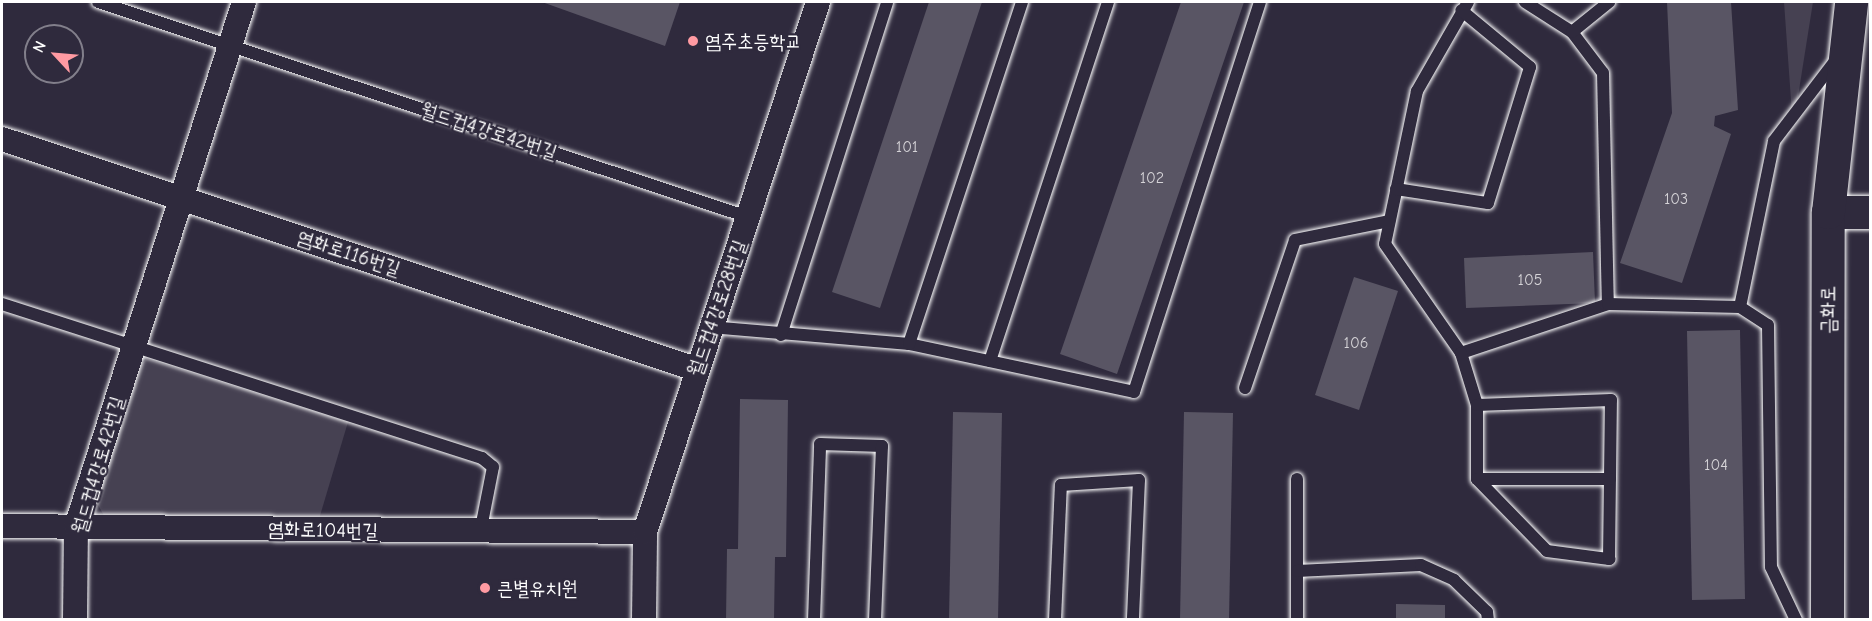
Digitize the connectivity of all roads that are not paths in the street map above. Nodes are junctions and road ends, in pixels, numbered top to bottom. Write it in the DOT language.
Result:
graph roads {
  1 [pos="98,2"];
  2 [pos="244,2"];
  3 [pos="818,2"];
  4 [pos="887,2"];
  5 [pos="1022,2"];
  6 [pos="1108,2"];
  7 [pos="1260,2"];
  8 [pos="1525,2"];
  9 [pos="1609,2"];
  10 [pos="1851,2"];
  11 [pos="1464,6"];
  12 [pos="1572,32"];
  13 [pos="230,45"];
  14 [pos="1844,51"];
  15 [pos="2,139"];
  16 [pos="1396,189"];
  17 [pos="181,198"];
  18 [pos="1828,212"];
  19 [pos="1870,212"];
  20 [pos="748,217"];
  21 [pos="1389,221"];
  22 [pos="2,304"];
  23 [pos="1608,304"];
  24 [pos="1740,307"];
  25 [pos="710,327"];
  26 [pos="781,335"];
  27 [pos="909,344"];
  28 [pos="134,348"];
  29 [pos="1461,353"];
  30 [pos="990,361"];
  31 [pos="696,369"];
  32 [pos="1245,388"];
  33 [pos="1477,405"];
  34 [pos="1297,479"];
  35 [pos="1477,479"];
  36 [pos="1610,479"];
  37 [pos="2,526"];
  38 [pos="76,527"];
  39 [pos="480,532"];
  40 [pos="645,532"];
  41 [pos="1297,571"];
  42 [pos="75,620"];
  43 [pos="644,620"];
  44 [pos="814,620"];
  45 [pos="875,620"];
  46 [pos="1055,620"];
  47 [pos="1133,620"];
  48 [pos="1298,620"];
  49 [pos="1488,620"];
  50 [pos="1796,620"];
  51 [pos="1827,620"];
  1 -- 13 [label="lane, 월드컵4강로42번길"];
  2 -- 13 [label="street, 월드컵4강로42번길"];
  3 -- 20 [label="street, 월드컵4강로28번길"];
  4 -- 26 [label="lane"];
  5 -- 27 [label="lane"];
  6 -- 30 [label="lane"];
  7 -- 30 [label="lane"];
  8 -- 12 [label="lane"];
  9 -- 12 [label="lane"];
  10 -- 14 [label="main road, 금화로"];
  11 -- 16 [label="lane"];
  11 -- 16 [label="lane"];
  12 -- 23 [label="lane"];
  13 -- 17 [label="street, 월드컵4강로42번길"];
  13 -- 20 [label="lane, 월드컵4강로42번길"];
  14 -- 18 [label="main road, 금화로"];
  14 -- 24 [label="lane"];
  15 -- 17 [label="street, 염화로116번길"];
  16 -- 21 [label="lane"];
  17 -- 28 [label="street, 월드컵4강로42번길"];
  17 -- 31 [label="street, 염화로116번길"];
  18 -- 19 [label="main road"];
  18 -- 51 [label="main road, 금화로"];
  20 -- 25 [label="street, 월드컵4강로28번길"];
  21 -- 29 [label="lane"];
  21 -- 32 [label="lane"];
  22 -- 28 [label="lane"];
  23 -- 24 [label="lane"];
  23 -- 29 [label="lane"];
  24 -- 50 [label="lane"];
  25 -- 26 [label="lane"];
  25 -- 31 [label="street, 월드컵4강로28번길"];
  26 -- 27 [label="lane"];
  27 -- 30 [label="lane"];
  28 -- 38 [label="street, 월드컵4강로42번길"];
  28 -- 39 [label="lane"];
  29 -- 33 [label="lane"];
  31 -- 40 [label="street, 월드컵4강로28번길"];
  33 -- 35 [label="lane"];
  33 -- 36 [label="lane"];
  34 -- 41 [label="lane"];
  35 -- 36 [label="lane"];
  35 -- 36 [label="lane"];
  37 -- 38 [label="street, 염화로104번길"];
  38 -- 39 [label="street, 염화로104번길"];
  38 -- 42 [label="street, 월드컵4강로42번길"];
  39 -- 40 [label="street, 염화로104번길"];
  40 -- 43 [label="street, 월드컵4강로28번길"];
  41 -- 48 [label="lane"];
  41 -- 49 [label="lane"];
  44 -- 45 [label="lane"];
  46 -- 47 [label="lane"];
}
